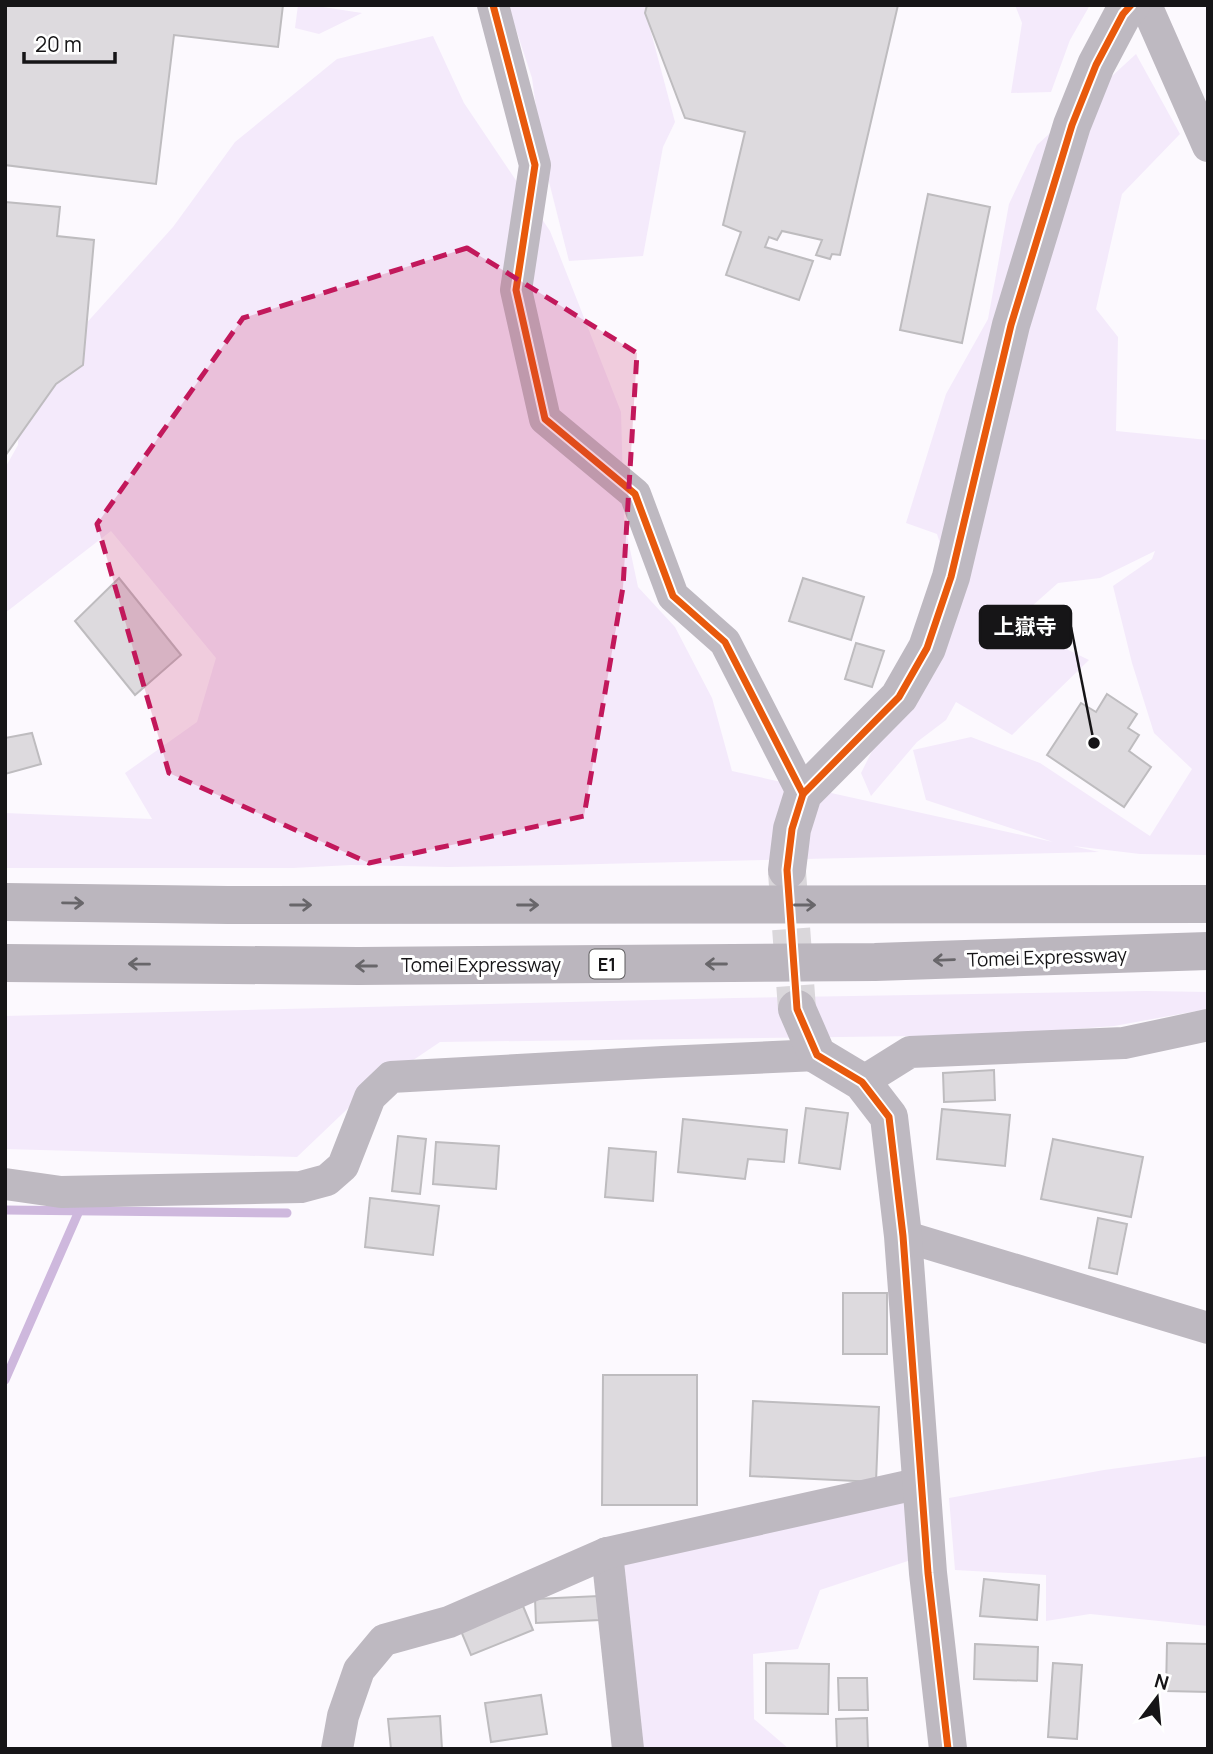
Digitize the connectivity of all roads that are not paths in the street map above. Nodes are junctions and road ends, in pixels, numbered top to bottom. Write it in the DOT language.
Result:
graph roads {
  1 [pos="493,5"];
  2 [pos="1131,5"];
  3 [pos="1146,5"];
  4 [pos="1208,146"];
  5 [pos="803,794"];
  6 [pos="787,870"];
  7 [pos="5,902"];
  8 [pos="1208,904"];
  9 [pos="1208,951"];
  10 [pos="5,963"];
  11 [pos="797,1009"];
  12 [pos="1208,1025"];
  13 [pos="817,1055"];
  14 [pos="862,1082"];
  15 [pos="5,1184"];
  16 [pos="903,1236"];
  17 [pos="1208,1328"];
  18 [pos="921,1483"];
  19 [pos="607,1553"];
  20 [pos="337,1749"];
  21 [pos="628,1749"];
  22 [pos="948,1749"];
  1 -- 5 [label="street"];
  2 -- 5 [label="street"];
  3 -- 4 [label="street"];
  5 -- 6 [label="street"];
  7 -- 8 [label="highway, one-way"];
  9 -- 10 [label="highway, Tomei Expressway / E1, one-way"];
  11 -- 13 [label="street"];
  12 -- 14 [label="street"];
  13 -- 14 [label="street"];
  13 -- 15 [label="street"];
  14 -- 16 [label="street"];
  16 -- 17 [label="street"];
  16 -- 18 [label="street"];
  18 -- 19 [label="street"];
  18 -- 22 [label="street"];
  19 -- 20 [label="street"];
  19 -- 21 [label="street"];
}
